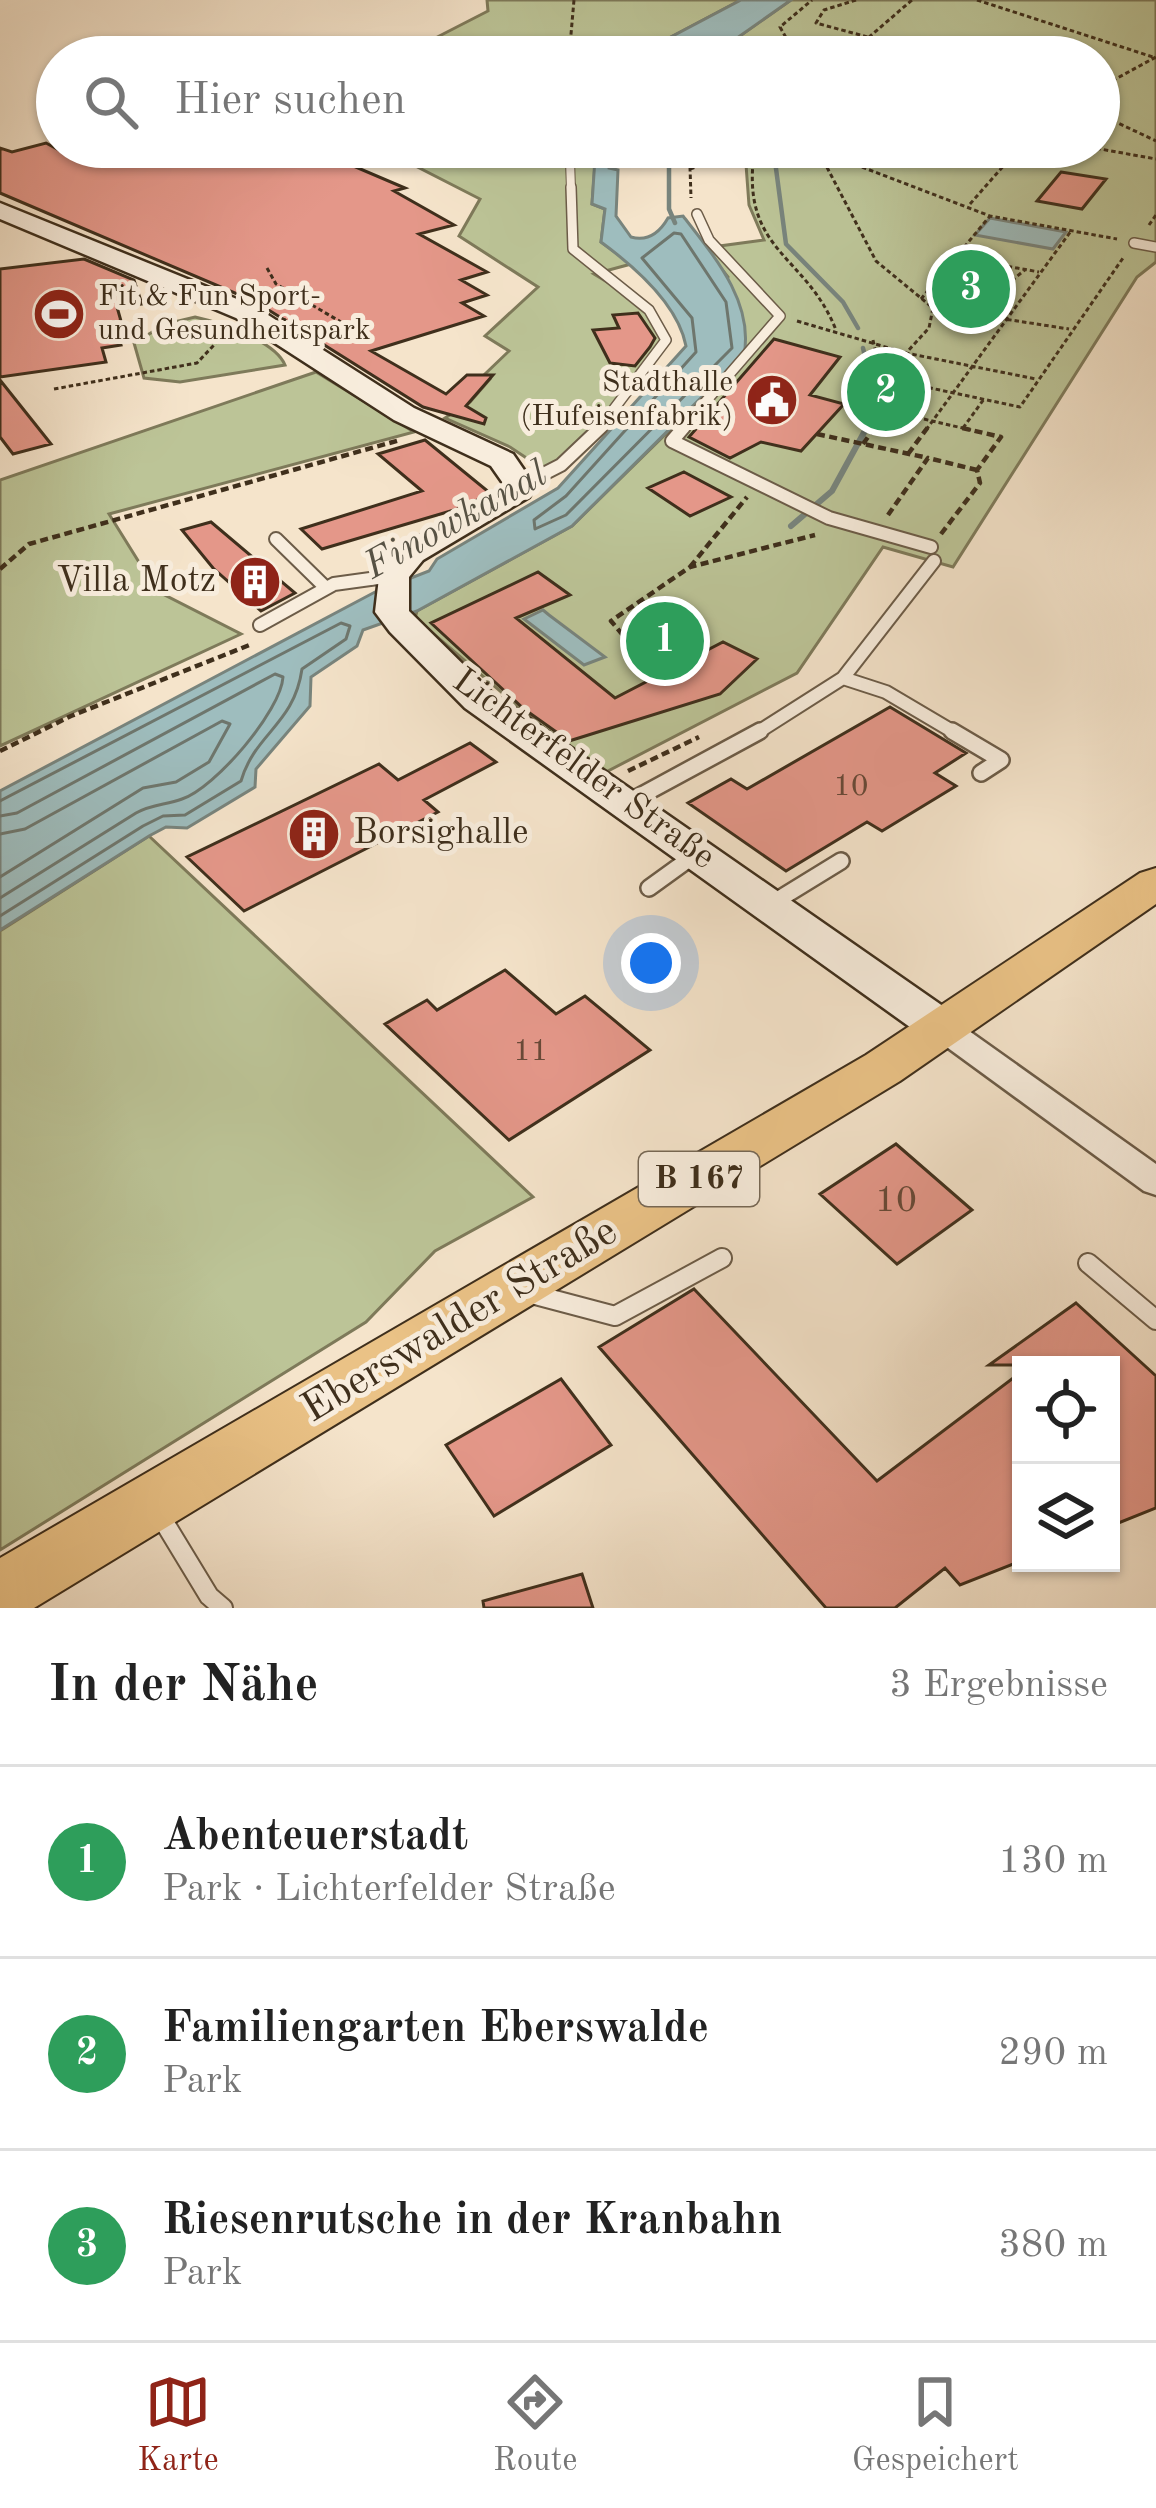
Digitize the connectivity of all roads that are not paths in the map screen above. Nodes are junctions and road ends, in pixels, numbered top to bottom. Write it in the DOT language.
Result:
graph roads {
  1 [pos="570,168"];
  2 [pos="0,210"];
  3 [pos="697,214"];
  4 [pos="1134,242"];
  5 [pos="1156,247"];
  6 [pos="520,486"];
  7 [pos="276,539"];
  8 [pos="392,576"];
  9 [pos="323,585"];
  10 [pos="260,625"];
  11 [pos="843,678"];
  12 [pos="981,773"];
  13 [pos="610,795"];
  14 [pos="696,854"];
  15 [pos="841,861"];
  16 [pos="1156,883"];
  17 [pos="649,888"];
  18 [pos="771,904"];
  19 [pos="944,1029"];
  20 [pos="1156,1182"];
  21 [pos="722,1258"];
  22 [pos="1088,1263"];
  23 [pos="518,1290"];
  24 [pos="1156,1320"];
  25 [pos="152,1502"];
  26 [pos="0,1593"];
  27 [pos="223,1608"];
  1 -- 6 [label="lane"];
  2 -- 6 [label="main road"];
  3 -- 11 [label="lane"];
  4 -- 5 [label="lane"];
  6 -- 8 [label="main road"];
  7 -- 9 [label="lane"];
  8 -- 9 [label="lane"];
  8 -- 13 [label="main road, Lichterfelder Straße"];
  9 -- 10 [label="lane"];
  11 -- 12 [label="lane"];
  11 -- 13 [label="lane"];
  13 -- 14 [label="main road, Lichterfelder Straße"];
  14 -- 17 [label="lane"];
  14 -- 18 [label="main road, Lichterfelder Straße"];
  15 -- 18 [label="lane"];
  16 -- 19 [label="main road, Eberswalder Straße / B 167"];
  18 -- 19 [label="main road, Lichterfelder Straße"];
  19 -- 20 [label="street"];
  19 -- 23 [label="main road, Eberswalder Straße / B 167"];
  21 -- 23 [label="lane"];
  22 -- 24 [label="lane"];
  23 -- 25 [label="main road, Eberswalder Straße / B 167"];
  25 -- 26 [label="main road, Eberswalder Straße / B 167"];
  25 -- 27 [label="lane"];
}
